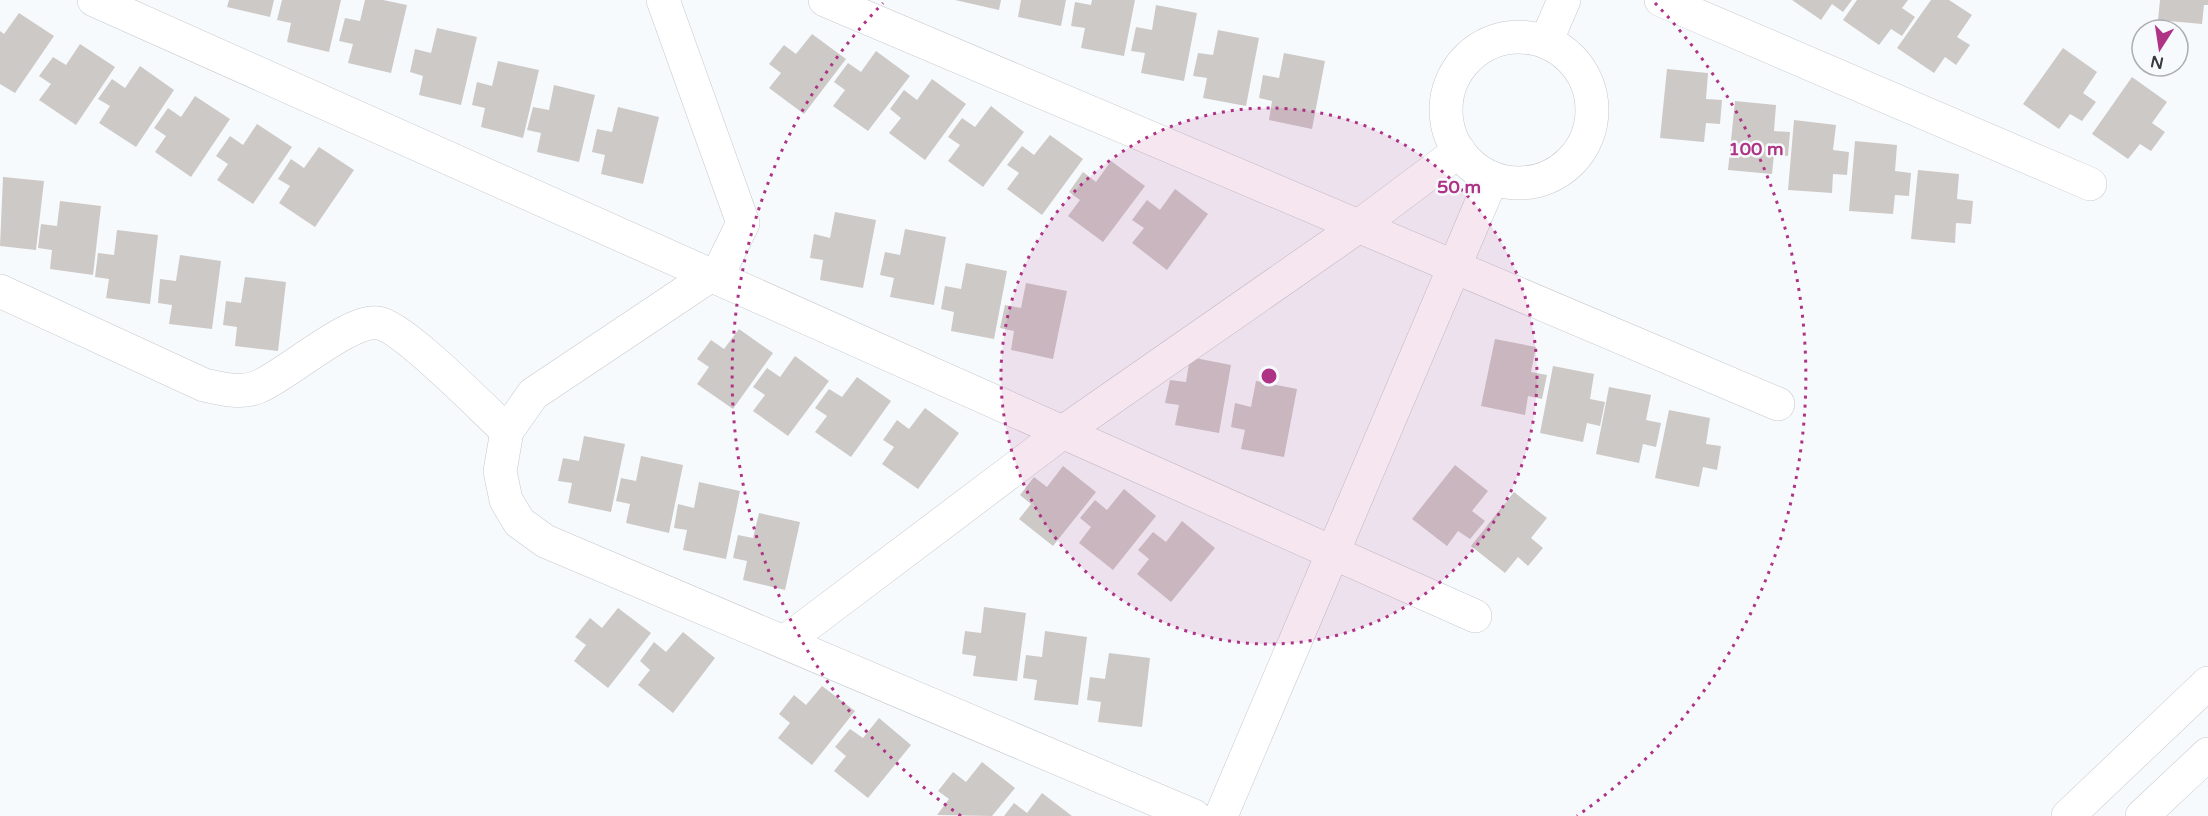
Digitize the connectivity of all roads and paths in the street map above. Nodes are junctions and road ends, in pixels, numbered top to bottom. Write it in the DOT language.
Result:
graph roads {
  1 [pos="94,0"];
  2 [pos="663,0"];
  3 [pos="825,0"];
  4 [pos="1564,0"];
  5 [pos="1661,0"];
  6 [pos="1546,42"];
  7 [pos="1459,151"];
  8 [pos="1492,178"];
  9 [pos="2090,184"];
  10 [pos="1359,226"];
  11 [pos="1454,267"];
  12 [pos="714,277"];
  13 [pos="0,291"];
  14 [pos="1778,404"];
  15 [pos="507,431"];
  16 [pos="1063,432"];
  17 [pos="1333,552"];
  18 [pos="1475,616"];
  19 [pos="786,641"];
  20 [pos="2208,683"];
  21 [pos="2208,754"];
  22 [pos="1194,816"];
  23 [pos="1221,816"];
  24 [pos="2068,816"];
  25 [pos="2142,816"];
  1 -- 12 [label="main road"];
  2 -- 12 [label="main road"];
  3 -- 10 [label="main road"];
  4 -- 6 [label="main road"];
  5 -- 9 [label="main road"];
  6 -- 7 [label="main road"];
  6 -- 8 [label="main road"];
  7 -- 8 [label="main road"];
  7 -- 10 [label="main road"];
  8 -- 11 [label="main road"];
  10 -- 11 [label="main road"];
  10 -- 16 [label="main road"];
  11 -- 14 [label="main road"];
  11 -- 17 [label="main road"];
  12 -- 15 [label="main road"];
  12 -- 16 [label="main road"];
  13 -- 15 [label="main road"];
  15 -- 19 [label="main road"];
  16 -- 17 [label="main road"];
  16 -- 19 [label="main road"];
  17 -- 18 [label="main road"];
  17 -- 23 [label="main road"];
  19 -- 22 [label="main road"];
  20 -- 24 [label="main road"];
  21 -- 25 [label="main road"];
}
